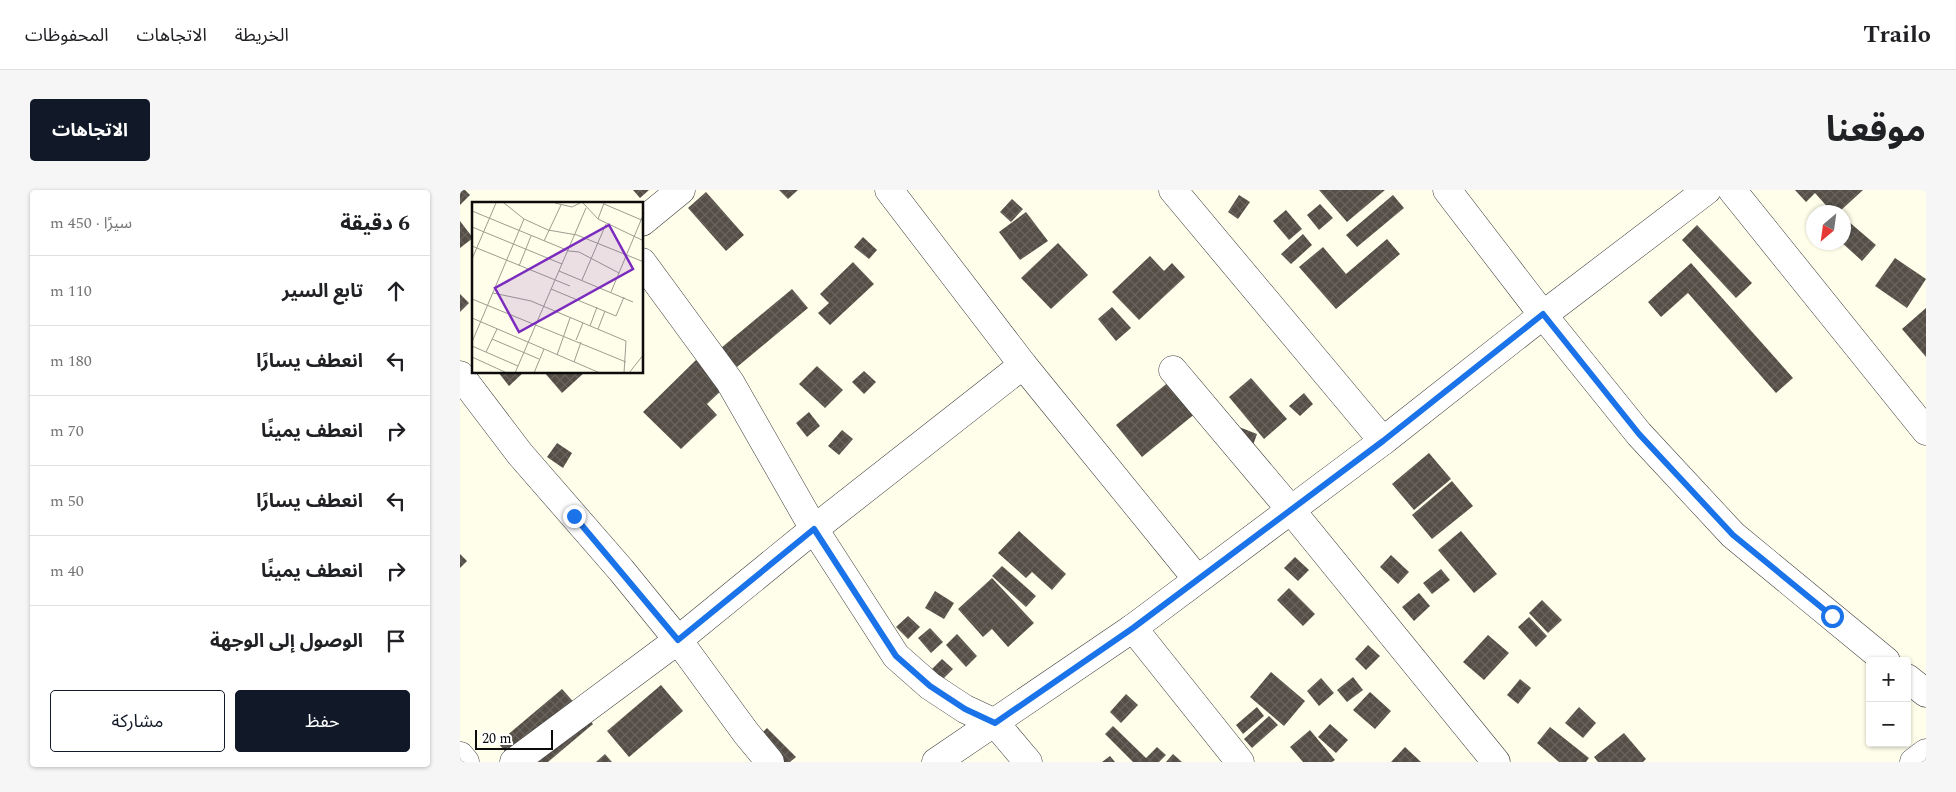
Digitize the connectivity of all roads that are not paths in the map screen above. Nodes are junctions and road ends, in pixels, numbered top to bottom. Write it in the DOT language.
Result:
graph roads {
  1 [pos="681,190"];
  2 [pos="889,190"];
  3 [pos="1173,190"];
  4 [pos="1447,190"];
  5 [pos="1707,190"];
  6 [pos="1732,190"];
  7 [pos="644,220"];
  8 [pos="644,265"];
  9 [pos="1543,314"];
  10 [pos="472,361"];
  11 [pos="1023,365"];
  12 [pos="460,370"];
  13 [pos="1173,370"];
  14 [pos="460,375"];
  15 [pos="1926,432"];
  16 [pos="1383,441"];
  17 [pos="1290,509"];
  18 [pos="814,529"];
  19 [pos="1197,579"];
  20 [pos="1133,628"];
  21 [pos="678,640"];
  22 [pos="1881,657"];
  23 [pos="1911,681"];
  24 [pos="1926,692"];
  25 [pos="995,723"];
  26 [pos="1926,753"];
  27 [pos="460,756"];
  28 [pos="465,762"];
  29 [pos="514,762"];
  30 [pos="770,762"];
  31 [pos="936,762"];
  32 [pos="1028,762"];
  33 [pos="1240,762"];
  34 [pos="1496,762"];
  35 [pos="1914,762"];
  1 -- 7 [label="street"];
  2 -- 11 [label="street"];
  3 -- 16 [label="street"];
  4 -- 9 [label="street"];
  5 -- 9 [label="street"];
  6 -- 15 [label="street"];
  8 -- 18 [label="street"];
  9 -- 16 [label="street"];
  9 -- 22 [label="street"];
  10 -- 12 [label="street"];
  11 -- 18 [label="street"];
  11 -- 19 [label="street"];
  13 -- 17 [label="street"];
  14 -- 21 [label="street"];
  16 -- 17 [label="street"];
  17 -- 19 [label="street"];
  17 -- 34 [label="street"];
  18 -- 21 [label="street"];
  18 -- 25 [label="street"];
  19 -- 20 [label="street"];
  20 -- 25 [label="street"];
  20 -- 33 [label="street"];
  21 -- 29 [label="street"];
  21 -- 30 [label="street"];
  23 -- 24 [label="street"];
  25 -- 31 [label="street"];
  25 -- 32 [label="street"];
  26 -- 35 [label="street"];
  27 -- 28 [label="street"];
}
